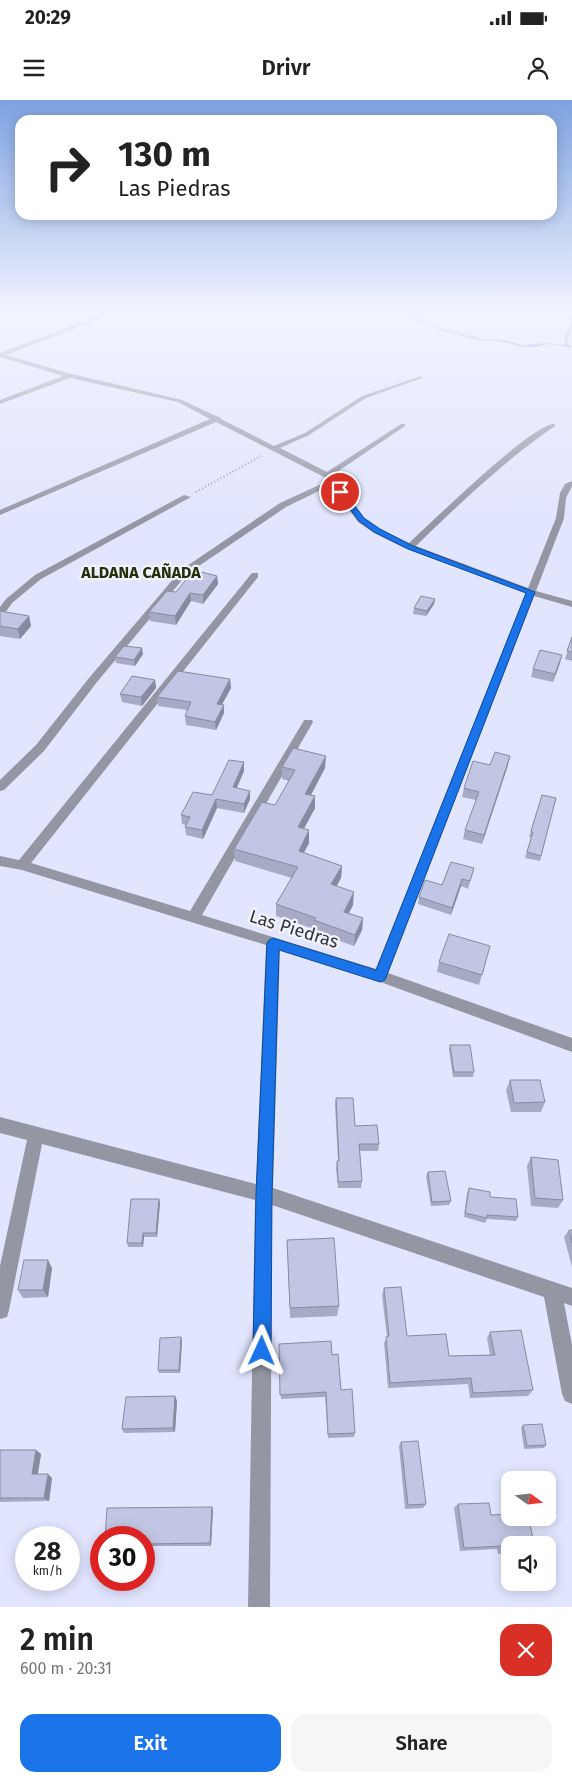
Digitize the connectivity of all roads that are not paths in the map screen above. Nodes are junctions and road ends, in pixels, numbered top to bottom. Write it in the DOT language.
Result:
graph roads {
  1 [pos="52,382"];
  2 [pos="100,382"];
  3 [pos="406,382"];
  4 [pos="0,402"];
  5 [pos="218,418"];
  6 [pos="403,424"];
  7 [pos="553,424"];
  8 [pos="275,448"];
  9 [pos="330,479"];
  10 [pos="572,483"];
  11 [pos="187,497"];
  12 [pos="0,513"];
  13 [pos="410,547"];
  14 [pos="255,575"];
  15 [pos="531,592"];
  16 [pos="572,604"];
  17 [pos="0,614"];
  18 [pos="308,722"];
  19 [pos="0,787"];
  20 [pos="0,861"];
  21 [pos="22,865"];
  22 [pos="194,917"];
  23 [pos="273,943"];
  24 [pos="380,976"];
  25 [pos="572,1045"];
  26 [pos="0,1125"];
  27 [pos="36,1134"];
  28 [pos="264,1194"];
  29 [pos="552,1290"];
  30 [pos="572,1298"];
  31 [pos="0,1310"];
  32 [pos="572,1394"];
  33 [pos="259,1607"];
  1 -- 4 [label="street"];
  2 -- 5 [label="street"];
  3 -- 8 [label="street"];
  5 -- 8 [label="street"];
  5 -- 12 [label="street"];
  6 -- 9 [label="street"];
  7 -- 13 [label="street"];
  8 -- 9 [label="street"];
  9 -- 13 [label="street"];
  9 -- 19 [label="street"];
  10 -- 15 [label="street"];
  11 -- 17 [label="street"];
  13 -- 15 [label="street"];
  14 -- 21 [label="street"];
  15 -- 16 [label="street"];
  15 -- 24 [label="street"];
  18 -- 22 [label="street"];
  20 -- 21 [label="street, Las Piedras"];
  21 -- 22 [label="street, Las Piedras"];
  22 -- 23 [label="street, Las Piedras"];
  23 -- 24 [label="street, Las Piedras"];
  23 -- 28 [label="street"];
  24 -- 25 [label="street, Las Piedras"];
  26 -- 27 [label="street"];
  27 -- 28 [label="street"];
  27 -- 31 [label="street"];
  28 -- 29 [label="street"];
  28 -- 33 [label="street"];
  29 -- 30 [label="street"];
  29 -- 32 [label="street"];
}
